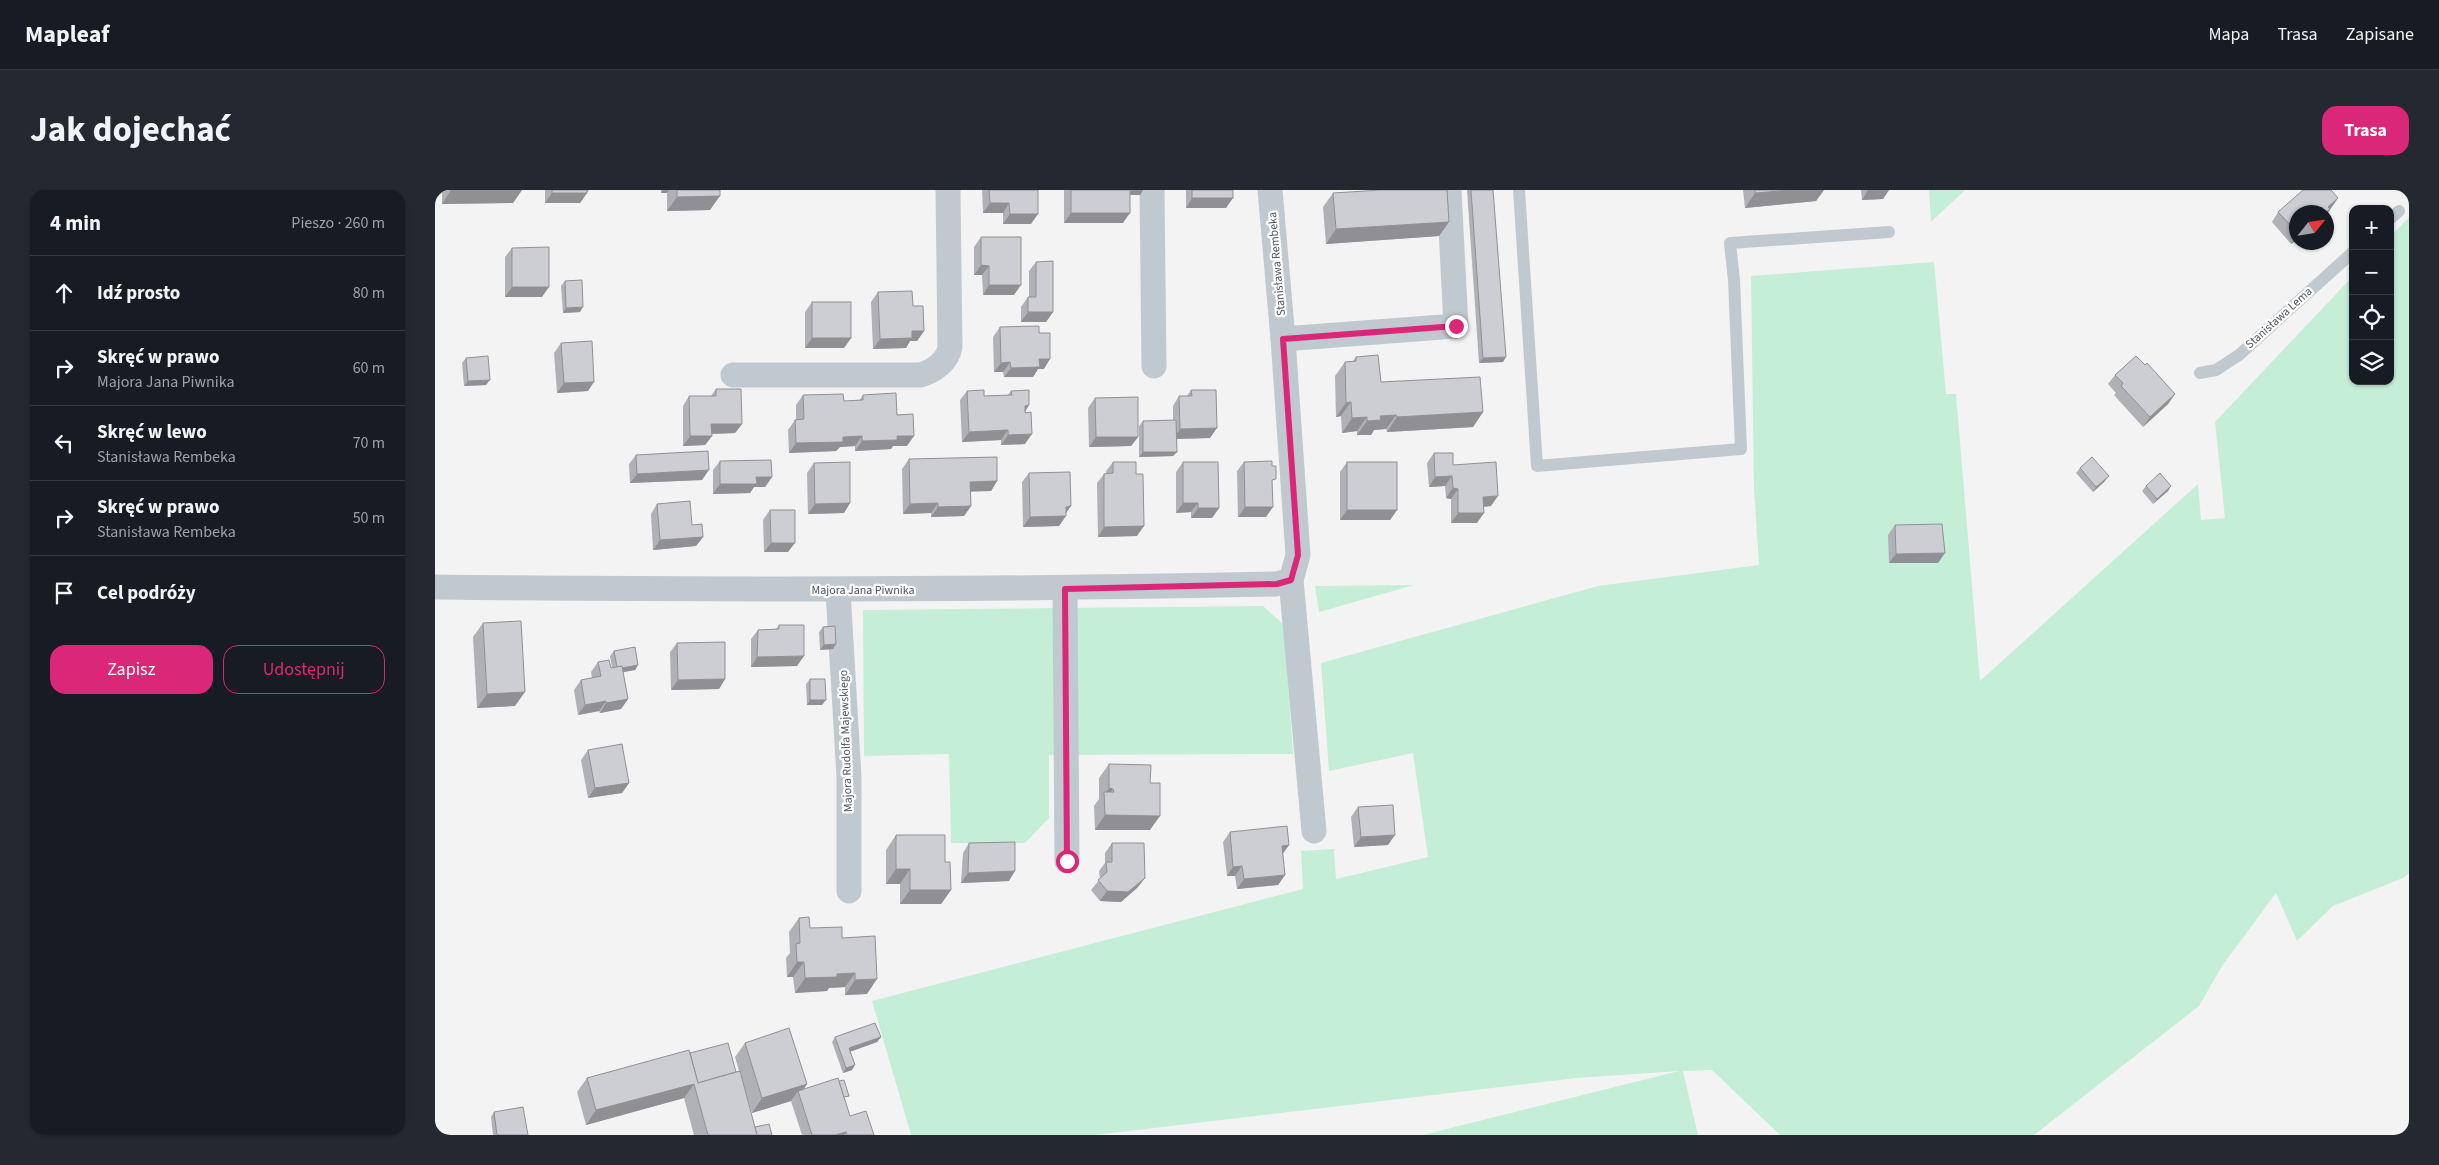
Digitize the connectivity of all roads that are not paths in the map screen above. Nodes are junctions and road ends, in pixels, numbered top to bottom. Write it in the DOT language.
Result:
graph roads {
  1 [pos="948,190"];
  2 [pos="1152,190"];
  3 [pos="1270,190"];
  4 [pos="1449,190"];
  5 [pos="1519,190"];
  6 [pos="1889,232"];
  7 [pos="2349,256"];
  8 [pos="1283,339"];
  9 [pos="1155,366"];
  10 [pos="2200,373"];
  11 [pos="733,375"];
  12 [pos="1291,580"];
  13 [pos="435,587"];
  14 [pos="1065,589"];
  15 [pos="838,591"];
  16 [pos="1314,831"];
  17 [pos="1067,861"];
  18 [pos="849,891"];
  1 -- 11 [label="street"];
  2 -- 9 [label="street"];
  3 -- 8 [label="street, Stanisława Rembeka"];
  4 -- 8 [label="street"];
  5 -- 6 [label="lane"];
  7 -- 10 [label="lane, Stanisława Lema"];
  8 -- 12 [label="street, Stanisława Rembeka"];
  12 -- 14 [label="street, Majora Jana Piwnika"];
  12 -- 16 [label="street"];
  13 -- 15 [label="street, Majora Jana Piwnika"];
  14 -- 15 [label="street, Majora Jana Piwnika"];
  14 -- 17 [label="street"];
  15 -- 18 [label="street, Majora Rudolfa Majewskiego"];
}
